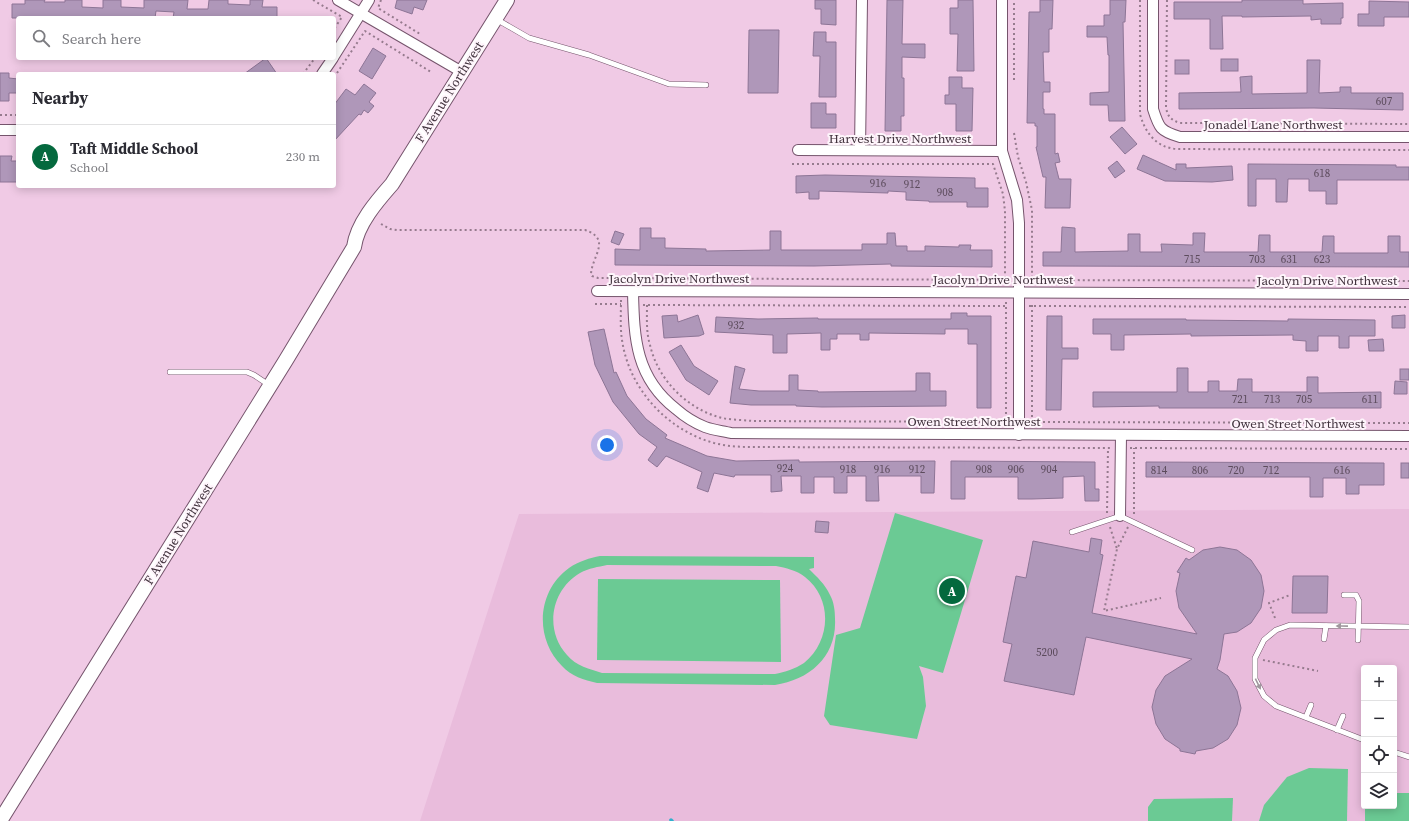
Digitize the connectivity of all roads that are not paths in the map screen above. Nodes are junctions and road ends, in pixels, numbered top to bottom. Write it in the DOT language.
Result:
graph roads {
  1 [pos="338,0"];
  2 [pos="369,0"];
  3 [pos="506,0"];
  4 [pos="862,0"];
  5 [pos="1002,0"];
  6 [pos="1153,0"];
  7 [pos="361,14"];
  8 [pos="495,18"];
  9 [pos="336,52"];
  10 [pos="331,60"];
  11 [pos="323,72"];
  12 [pos="462,72"];
  13 [pos="706,85"];
  14 [pos="0,130"];
  15 [pos="16,130"];
  16 [pos="1409,137"];
  17 [pos="798,150"];
  18 [pos="860,150"];
  19 [pos="1002,151"];
  20 [pos="597,291"];
  21 [pos="633,292"];
  22 [pos="1018,292"];
  23 [pos="1409,294"];
  24 [pos="170,372"];
  25 [pos="270,385"];
  26 [pos="1019,434"];
  27 [pos="1121,435"];
  28 [pos="1409,436"];
  29 [pos="1120,516"];
  30 [pos="1072,532"];
  31 [pos="1192,550"];
  32 [pos="1344,595"];
  33 [pos="1326,626"];
  34 [pos="1359,626"];
  35 [pos="1409,627"];
  36 [pos="1324,639"];
  37 [pos="1358,640"];
  38 [pos="1311,704"];
  39 [pos="1343,716"];
  40 [pos="1306,717"];
  41 [pos="1338,730"];
  42 [pos="1361,739"];
  43 [pos="1397,753"];
  44 [pos="1409,758"];
  45 [pos="0,820"];
  1 -- 7 [label="street"];
  2 -- 7 [label="street"];
  3 -- 8 [label="main road, F Avenue Northwest"];
  4 -- 18 [label="street"];
  5 -- 19 [label="street"];
  6 -- 16 [label="street, Jonadel Lane Northwest"];
  7 -- 9 [label="street"];
  7 -- 12 [label="street"];
  8 -- 12 [label="main road, F Avenue Northwest"];
  8 -- 13 [label="lane"];
  10 -- 11 [label="street"];
  12 -- 25 [label="main road, F Avenue Northwest"];
  14 -- 15 [label="street"];
  17 -- 18 [label="street, Harvest Drive Northwest"];
  18 -- 19 [label="street, Harvest Drive Northwest"];
  19 -- 22 [label="street"];
  20 -- 21 [label="street, Jacolyn Drive Northwest"];
  21 -- 22 [label="street, Jacolyn Drive Northwest"];
  21 -- 26 [label="street, Owen Street Northwest"];
  22 -- 23 [label="street, Jacolyn Drive Northwest"];
  22 -- 26 [label="street"];
  24 -- 25 [label="lane"];
  25 -- 45 [label="main road, F Avenue Northwest"];
  26 -- 27 [label="street, Owen Street Northwest"];
  27 -- 28 [label="street, Owen Street Northwest"];
  27 -- 29 [label="street"];
  29 -- 30 [label="lane"];
  29 -- 31 [label="lane"];
  32 -- 34 [label="lane"];
  34 -- 33 [label="lane, one-way"];
  33 -- 36 [label="lane"];
  33 -- 40 [label="lane, one-way"];
  34 -- 35 [label="lane"];
  34 -- 37 [label="lane"];
  38 -- 40 [label="lane"];
  39 -- 41 [label="lane"];
  40 -- 41 [label="lane"];
  41 -- 42 [label="lane"];
  43 -- 44 [label="lane"];
}
